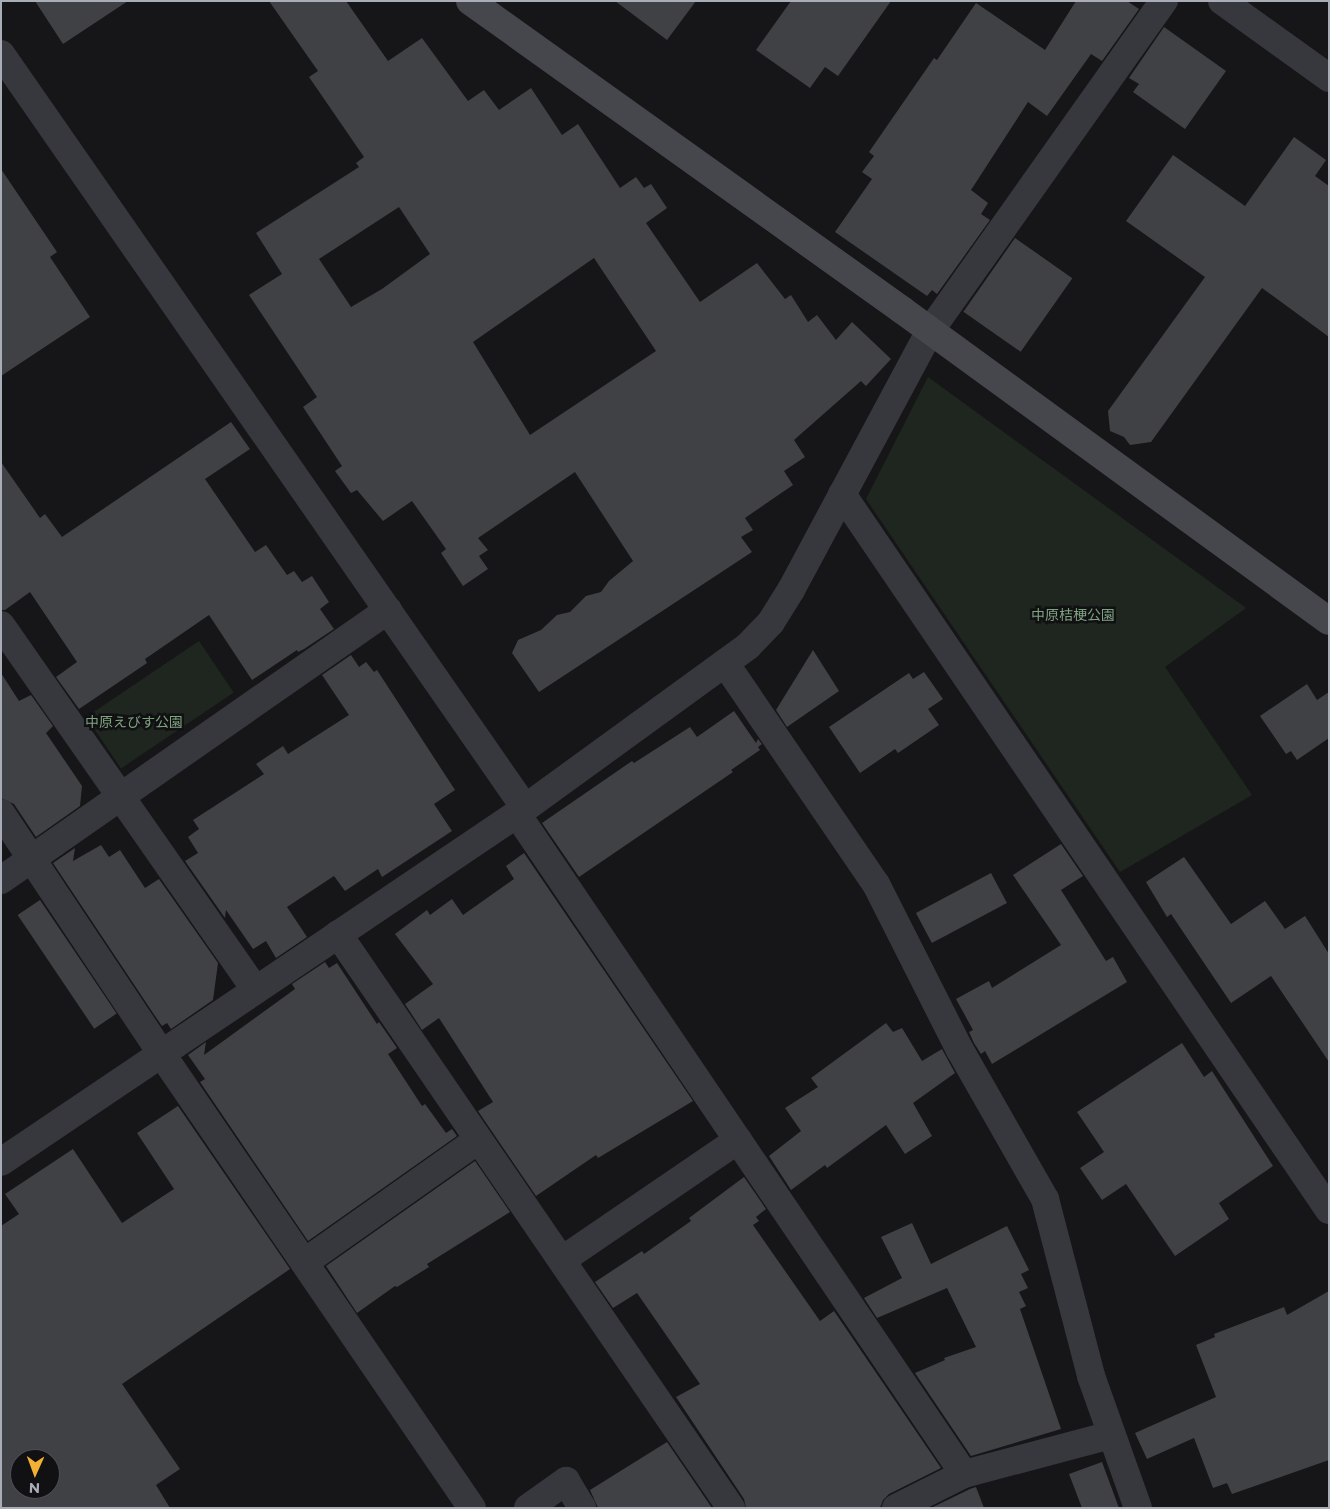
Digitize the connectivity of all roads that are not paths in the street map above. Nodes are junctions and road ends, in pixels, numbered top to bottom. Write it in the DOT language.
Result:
graph roads {
  1 [pos="470,1"];
  2 [pos="1164,1"];
  3 [pos="1222,1"];
  4 [pos="1,54"];
  5 [pos="1329,78"];
  6 [pos="930,331"];
  7 [pos="842,494"];
  8 [pos="388,610"];
  9 [pos="1329,621"];
  10 [pos="1,625"];
  11 [pos="725,663"];
  12 [pos="121,796"];
  13 [pos="521,811"];
  14 [pos="1,813"];
  15 [pos="33,859"];
  16 [pos="1,880"];
  17 [pos="338,934"];
  18 [pos="256,990"];
  19 [pos="161,1053"];
  20 [pos="478,1140"];
  21 [pos="738,1140"];
  22 [pos="1,1162"];
  23 [pos="1329,1210"];
  24 [pos="562,1260"];
  25 [pos="305,1262"];
  26 [pos="1111,1435"];
  27 [pos="964,1474"];
  28 [pos="472,1508"];
  29 [pos="528,1508"];
  30 [pos="582,1508"];
  31 [pos="731,1508"];
  32 [pos="896,1508"];
  33 [pos="1138,1508"];
  1 -- 6 [label="street"];
  2 -- 6 [label="street"];
  3 -- 5 [label="street"];
  4 -- 8 [label="street"];
  6 -- 7 [label="street"];
  6 -- 9 [label="street"];
  7 -- 11 [label="street"];
  7 -- 23 [label="street"];
  8 -- 12 [label="street"];
  8 -- 13 [label="street"];
  10 -- 12 [label="street"];
  11 -- 13 [label="street"];
  11 -- 26 [label="street"];
  12 -- 15 [label="street"];
  12 -- 18 [label="street"];
  13 -- 17 [label="street"];
  13 -- 21 [label="street"];
  14 -- 15 [label="street"];
  15 -- 16 [label="street"];
  15 -- 19 [label="street"];
  17 -- 18 [label="street"];
  17 -- 20 [label="street"];
  18 -- 19 [label="street"];
  19 -- 22 [label="street"];
  19 -- 25 [label="street"];
  20 -- 24 [label="street"];
  20 -- 25 [label="street"];
  21 -- 24 [label="street"];
  21 -- 27 [label="street"];
  24 -- 31 [label="street"];
  25 -- 28 [label="street"];
  26 -- 27 [label="street"];
  26 -- 33 [label="street"];
  27 -- 32 [label="street"];
  29 -- 30 [label="street"];
}
